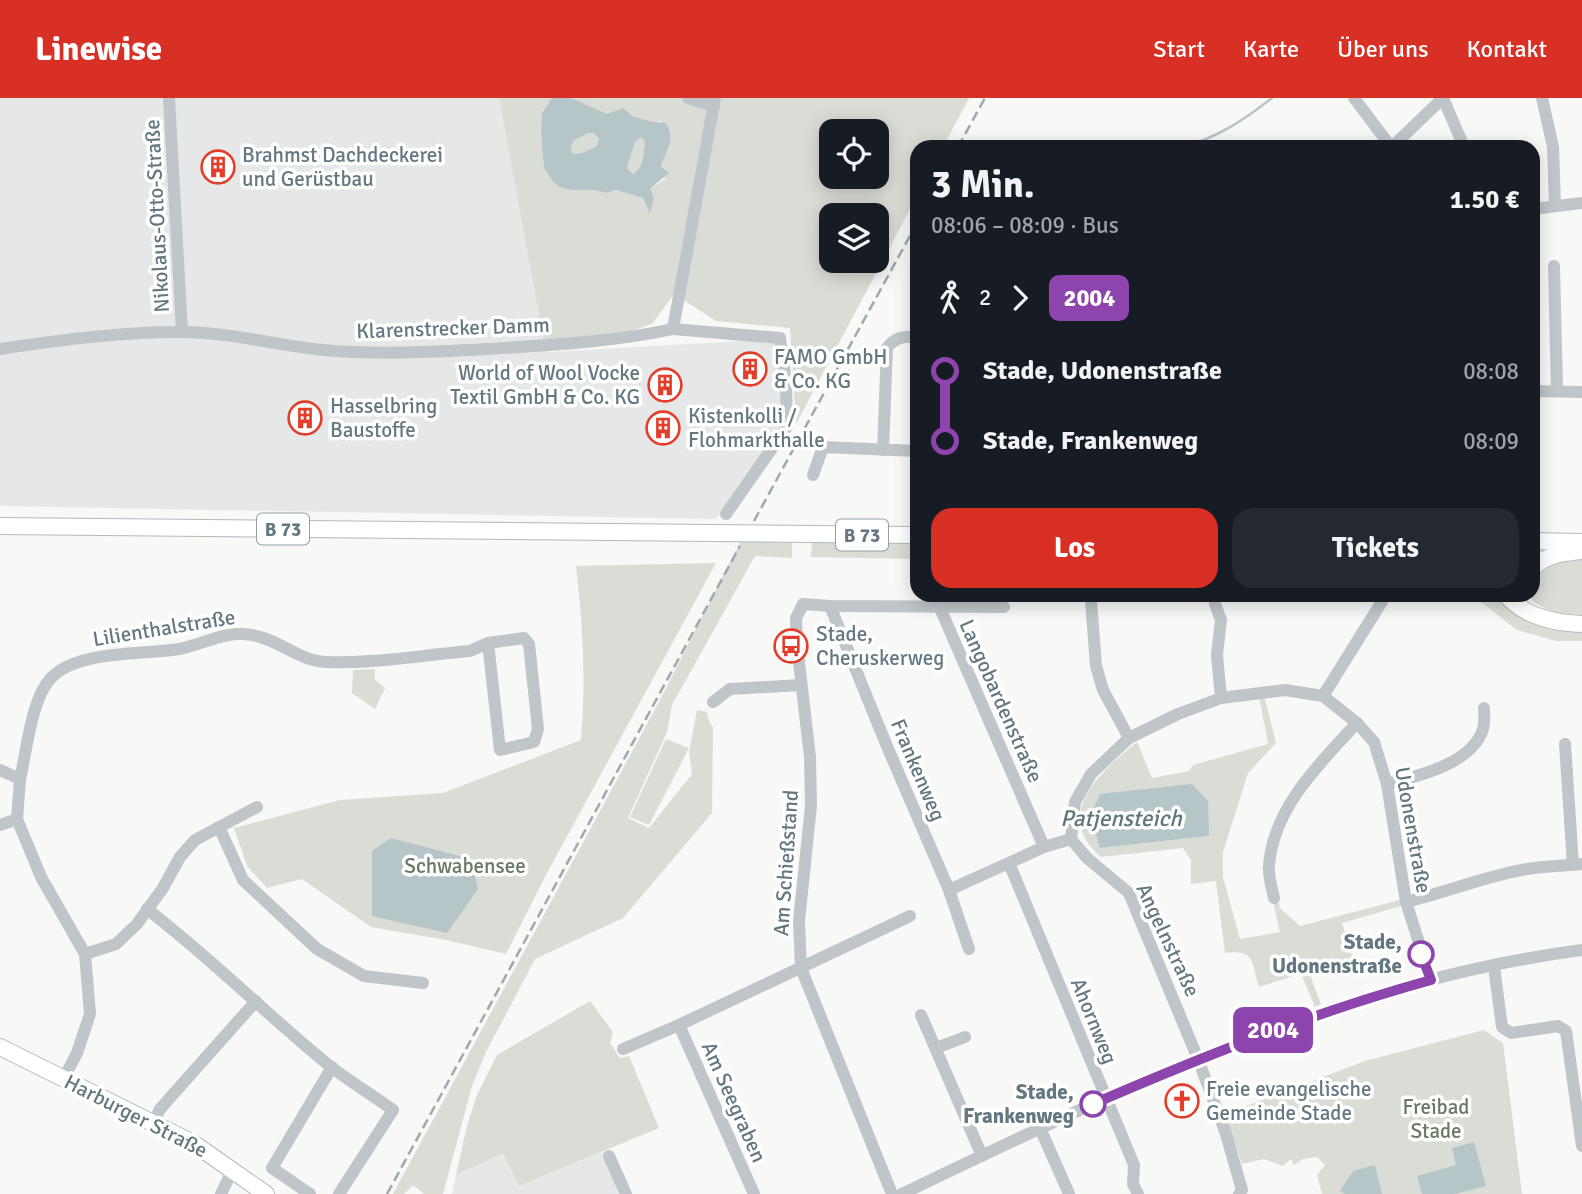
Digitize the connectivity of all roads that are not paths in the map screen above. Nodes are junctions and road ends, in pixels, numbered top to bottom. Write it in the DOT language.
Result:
graph roads {
  1 [pos="169,98"];
  2 [pos="688,98"];
  3 [pos="1354,98"];
  4 [pos="1443,98"];
  5 [pos="1542,98"];
  6 [pos="714,102"];
  7 [pos="1386,140"];
  8 [pos="1398,140"];
  9 [pos="1461,140"];
  10 [pos="1582,203"];
  11 [pos="1555,206"];
  12 [pos="1540,208"];
  13 [pos="1554,267"];
  14 [pos="673,329"];
  15 [pos="182,332"];
  16 [pos="910,337"];
  17 [pos="0,349"];
  18 [pos="1540,391"];
  19 [pos="1557,391"];
  20 [pos="1582,392"];
  21 [pos="883,450"];
  22 [pos="910,451"];
  23 [pos="813,475"];
  24 [pos="726,514"];
  25 [pos="0,526"];
  26 [pos="910,535"];
  27 [pos="1540,541"];
  28 [pos="1582,542"];
  29 [pos="1582,551"];
  30 [pos="1540,562"];
  31 [pos="1091,602"];
  32 [pos="1382,602"];
  33 [pos="1514,602"];
  34 [pos="1527,602"];
  35 [pos="1215,604"];
  36 [pos="830,606"];
  37 [pos="1004,607"];
  38 [pos="940,608"];
  39 [pos="1536,614"];
  40 [pos="1582,624"];
  41 [pos="488,643"];
  42 [pos="801,685"];
  43 [pos="1323,696"];
  44 [pos="1221,698"];
  45 [pos="713,702"];
  46 [pos="1484,708"];
  47 [pos="1357,723"];
  48 [pos="1129,738"];
  49 [pos="1564,744"];
  50 [pos="0,770"];
  51 [pos="20,779"];
  52 [pos="1387,784"];
  53 [pos="257,807"];
  54 [pos="17,819"];
  55 [pos="0,825"];
  56 [pos="219,827"];
  57 [pos="1071,839"];
  58 [pos="1044,847"];
  59 [pos="1009,863"];
  60 [pos="1577,865"];
  61 [pos="949,890"];
  62 [pos="1274,898"];
  63 [pos="1406,901"];
  64 [pos="148,909"];
  65 [pos="910,916"];
  66 [pos="969,949"];
  67 [pos="1582,950"];
  68 [pos="85,954"];
  69 [pos="1494,967"];
  70 [pos="801,968"];
  71 [pos="1431,980"];
  72 [pos="423,983"];
  73 [pos="256,1001"];
  74 [pos="921,1015"];
  75 [pos="679,1025"];
  76 [pos="965,1037"];
  77 [pos="0,1047"];
  78 [pos="623,1048"];
  79 [pos="936,1048"];
  80 [pos="1198,1059"];
  81 [pos="332,1068"];
  82 [pos="64,1078"];
  83 [pos="1105,1099"];
  84 [pos="154,1122"];
  85 [pos="1040,1128"];
  86 [pos="1582,1146"];
  87 [pos="609,1156"];
  88 [pos="982,1156"];
  89 [pos="233,1169"];
  90 [pos="221,1194"];
  91 [pos="266,1194"];
  92 [pos="310,1194"];
  93 [pos="339,1194"];
  94 [pos="626,1194"];
  95 [pos="754,1194"];
  96 [pos="892,1194"];
  97 [pos="902,1194"];
  98 [pos="1069,1194"];
  99 [pos="1138,1194"];
  100 [pos="1240,1194"];
  1 -- 15 [label="street, Nikolaus-Otto-Straße"];
  2 -- 6 [label="street"];
  3 -- 7 [label="street"];
  4 -- 8 [label="street"];
  4 -- 9 [label="street"];
  5 -- 11 [label="street"];
  6 -- 14 [label="street"];
  10 -- 11 [label="street"];
  11 -- 12 [label="street"];
  13 -- 19 [label="street"];
  14 -- 15 [label="street, Klarenstrecker Damm"];
  14 -- 24 [label="street, Klarenstrecker Damm"];
  15 -- 17 [label="street, Klarenstrecker Damm"];
  16 -- 21 [label="street"];
  18 -- 19 [label="street"];
  19 -- 20 [label="street"];
  21 -- 22 [label="street"];
  21 -- 23 [label="street"];
  25 -- 26 [label="main road, B 73"];
  27 -- 28 [label="main road"];
  29 -- 30 [label="main road"];
  31 -- 48 [label="street"];
  32 -- 43 [label="street"];
  33 -- 39 [label="main road"];
  34 -- 39 [label="main road"];
  35 -- 44 [label="street"];
  36 -- 38 [label="street"];
  36 -- 42 [label="street, Am Schießstand"];
  36 -- 61 [label="street, Frankenweg"];
  37 -- 38 [label="street"];
  38 -- 58 [label="street, Langobardenstraße"];
  39 -- 40 [label="main road"];
  41 -- 41 [label="street, Lilienthalstraße"];
  41 -- 51 [label="street, Lilienthalstraße"];
  42 -- 45 [label="street"];
  42 -- 70 [label="street, Am Schießstand"];
  43 -- 44 [label="street, Udonenstraße"];
  43 -- 47 [label="street, Udonenstraße"];
  44 -- 48 [label="street, Udonenstraße"];
  46 -- 52 [label="street"];
  47 -- 52 [label="street, Udonenstraße"];
  47 -- 62 [label="street"];
  48 -- 57 [label="street, Udonenstraße"];
  49 -- 60 [label="street"];
  50 -- 51 [label="street"];
  51 -- 54 [label="street, Lilienthalstraße"];
  52 -- 63 [label="street, Udonenstraße"];
  53 -- 56 [label="street"];
  54 -- 55 [label="street"];
  54 -- 68 [label="street"];
  56 -- 64 [label="street"];
  56 -- 72 [label="street"];
  57 -- 58 [label="street"];
  57 -- 80 [label="street, Angelnstraße"];
  58 -- 59 [label="street"];
  59 -- 61 [label="street"];
  59 -- 83 [label="street, Ahornweg"];
  60 -- 63 [label="street"];
  61 -- 66 [label="street, Frankenweg"];
  63 -- 71 [label="street, Udonenstraße"];
  64 -- 68 [label="street"];
  64 -- 73 [label="street"];
  65 -- 70 [label="street"];
  67 -- 69 [label="street"];
  68 -- 82 [label="street"];
  69 -- 71 [label="street"];
  69 -- 86 [label="street"];
  70 -- 75 [label="street"];
  70 -- 96 [label="street, Am Schießstand"];
  71 -- 80 [label="street"];
  73 -- 81 [label="street"];
  73 -- 84 [label="street"];
  74 -- 79 [label="street"];
  75 -- 78 [label="street"];
  75 -- 95 [label="street, Am Seegraben"];
  76 -- 79 [label="street"];
  77 -- 82 [label="main road, Harburger Straße"];
  79 -- 88 [label="street"];
  80 -- 83 [label="street"];
  80 -- 100 [label="street, Angelnstraße"];
  81 -- 92 [label="street"];
  81 -- 93 [label="street"];
  82 -- 84 [label="main road, Harburger Straße"];
  83 -- 85 [label="street"];
  83 -- 99 [label="street, Ahornweg"];
  84 -- 89 [label="main road, Harburger Straße"];
  85 -- 88 [label="street"];
  85 -- 98 [label="street"];
  87 -- 94 [label="street"];
  88 -- 97 [label="street"];
  89 -- 90 [label="street"];
  89 -- 91 [label="main road, Harburger Straße"];
}
